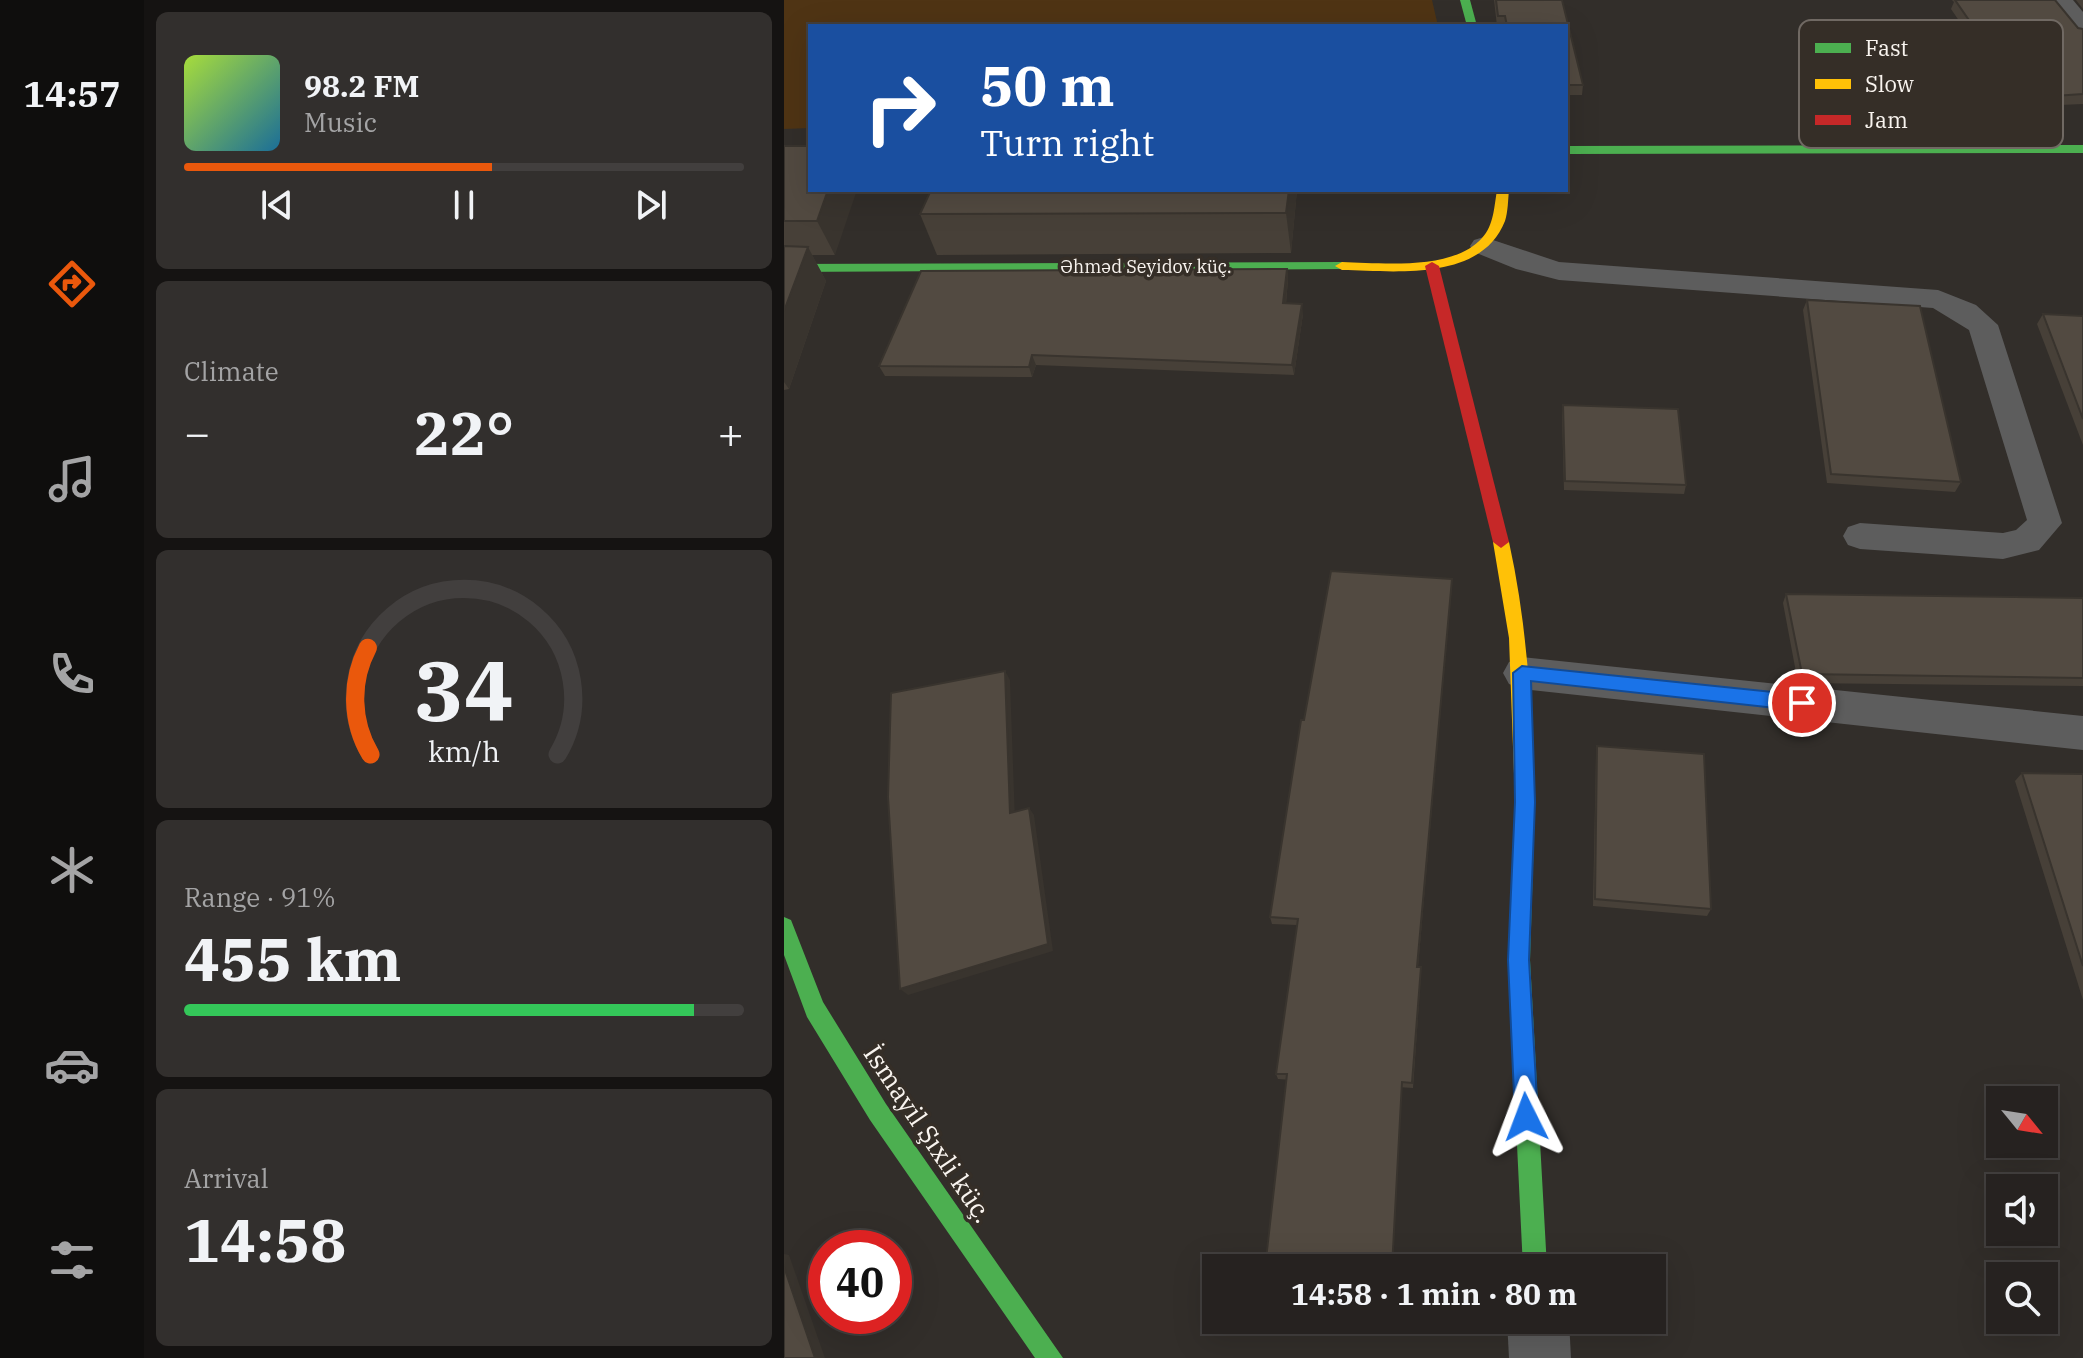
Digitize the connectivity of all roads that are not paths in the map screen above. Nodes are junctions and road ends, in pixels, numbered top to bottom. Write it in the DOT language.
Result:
graph roads {
  1 [pos="1465,0"];
  2 [pos="2059,0"];
  3 [pos="1471,24"];
  4 [pos="2083,29"];
  5 [pos="2083,149"];
  6 [pos="1568,150"];
  7 [pos="1503,192"];
  8 [pos="1490,238"];
  9 [pos="1432,266"];
  10 [pos="784,268"];
  11 [pos="1860,536"];
  12 [pos="1522,673"];
  13 [pos="2083,733"];
  14 [pos="784,927"];
  15 [pos="1534,1254"];
  16 [pos="1539,1334"];
  17 [pos="1050,1358"];
  18 [pos="1540,1358"];
  1 -- 3 [label="street"];
  2 -- 4 [label="street"];
  5 -- 6 [label="street"];
  7 -- 8 [label="street"];
  8 -- 9 [label="street, Əhməd Seyidov küç."];
  8 -- 11 [label="lane"];
  9 -- 10 [label="street, Əhməd Seyidov küç."];
  9 -- 12 [label="street"];
  12 -- 13 [label="lane"];
  12 -- 15 [label="street"];
  14 -- 17 [label="street, İsmayil Şıxli küç."];
  16 -- 18 [label="street"];
}
